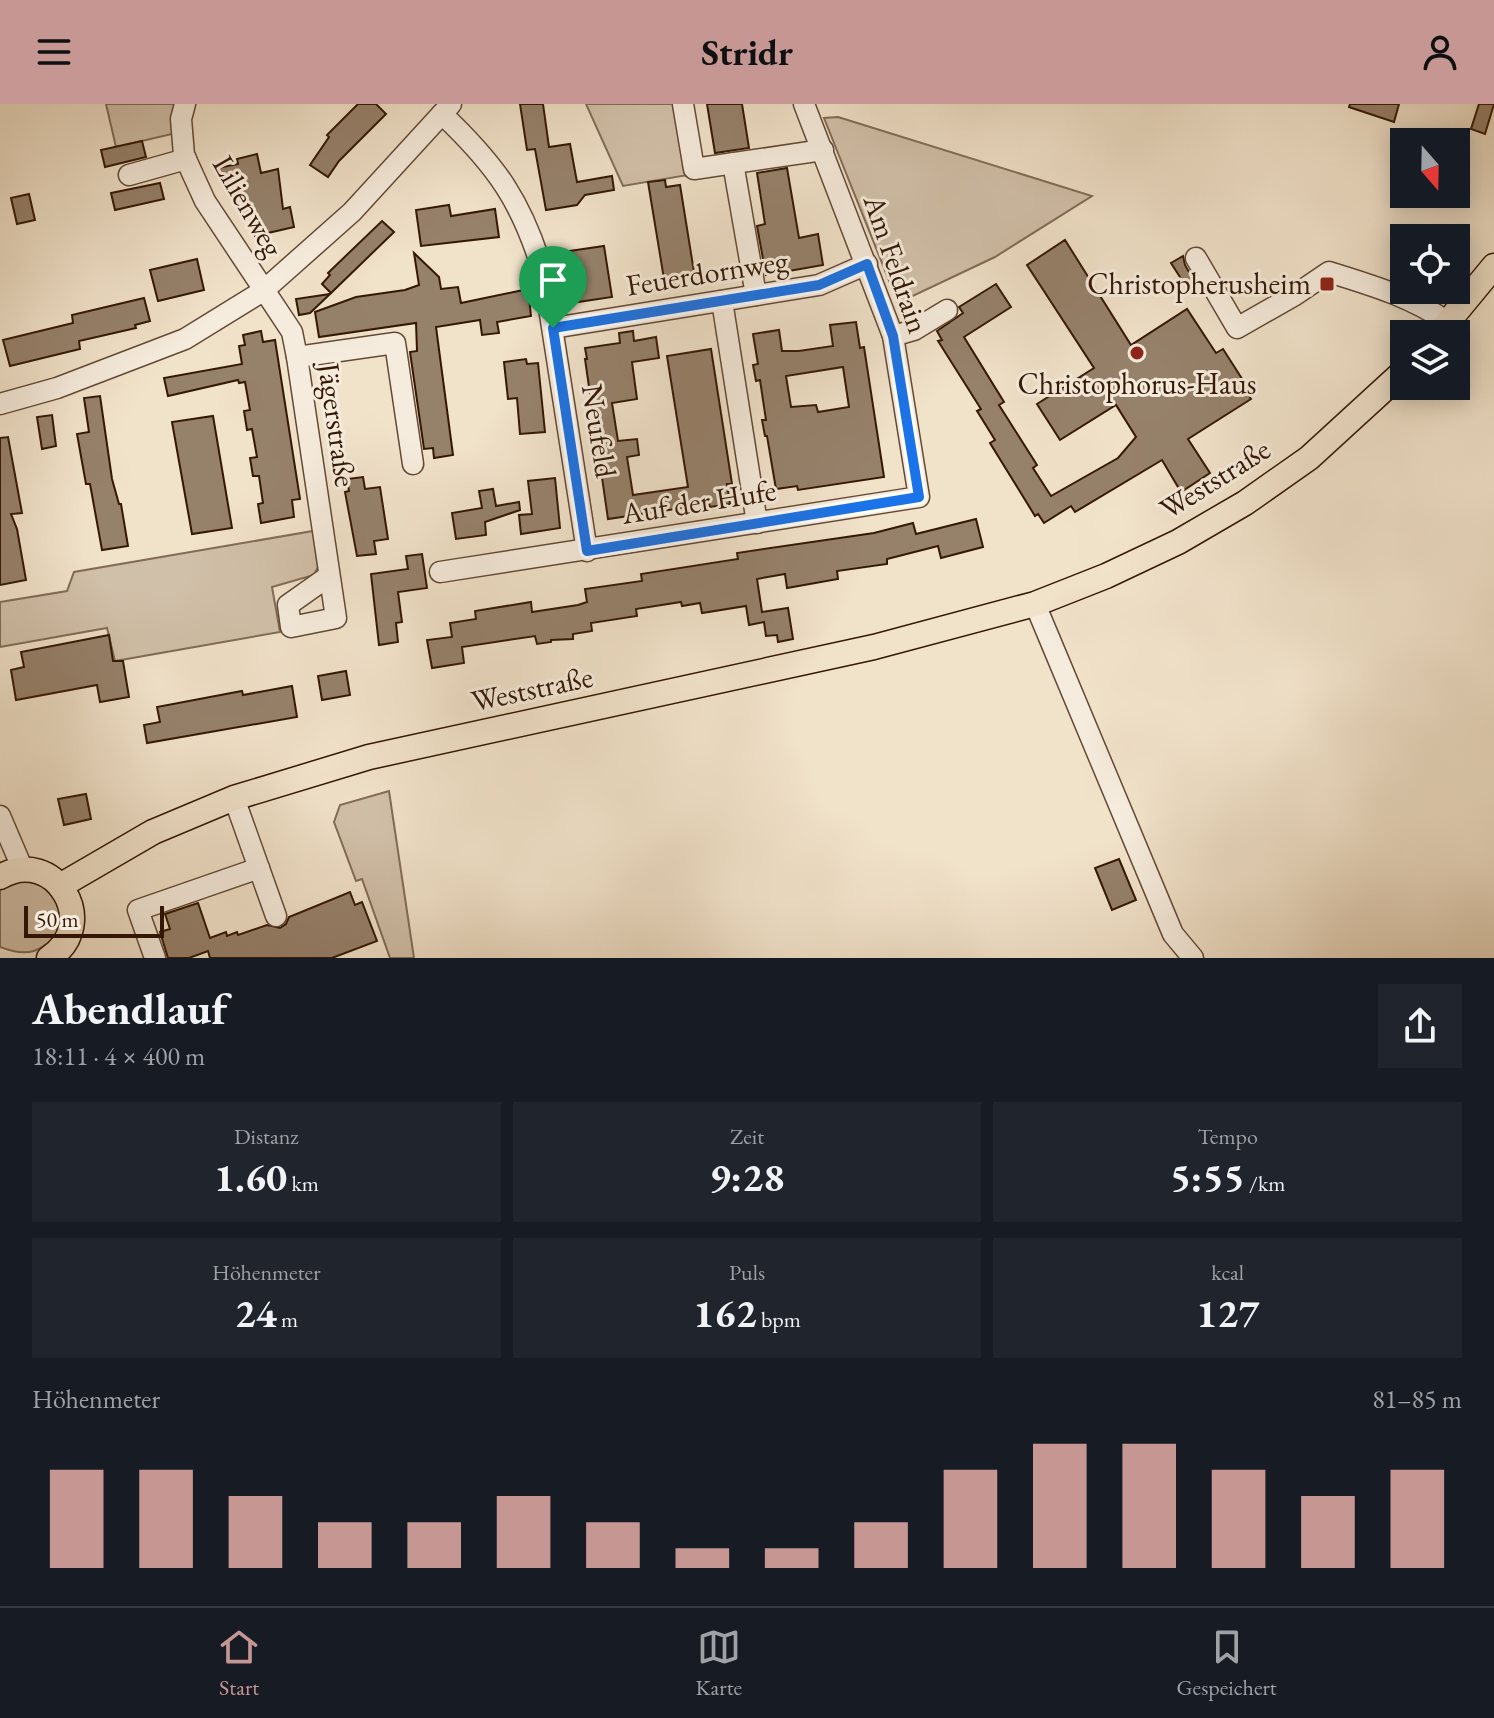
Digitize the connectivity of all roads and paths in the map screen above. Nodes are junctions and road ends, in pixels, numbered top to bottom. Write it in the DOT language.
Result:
graph roads {
  1 [pos="185,104"];
  2 [pos="683,104"];
  3 [pos="804,104"];
  4 [pos="446,109"];
  5 [pos="823,150"];
  6 [pos="186,159"];
  7 [pos="733,163"];
  8 [pos="129,175"];
  9 [pos="1196,258"];
  10 [pos="867,264"];
  11 [pos="1494,266"];
  12 [pos="263,291"];
  13 [pos="756,295"];
  14 [pos="722,301"];
  15 [pos="947,310"];
  16 [pos="1438,320"];
  17 [pos="1450,320"];
  18 [pos="553,328"];
  19 [pos="893,336"];
  20 [pos="297,357"];
  21 [pos="1390,386"];
  22 [pos="0,404"];
  23 [pos="413,464"];
  24 [pos="919,497"];
  25 [pos="757,523"];
  26 [pos="587,551"];
  27 [pos="440,572"];
  28 [pos="329,576"];
  29 [pos="1035,604"];
  30 [pos="234,798"];
  31 [pos="0,816"];
  32 [pos="259,868"];
  33 [pos="12,874"];
  34 [pos="60,886"];
  35 [pos="276,916"];
  36 [pos="55,956"];
  37 [pos="155,958"];
  38 [pos="1193,958"];
  1 -- 6 [label="street, Lilienweg"];
  2 -- 7 [label="street"];
  3 -- 5 [label="street, Am Feldrain"];
  4 -- 12 [label="street"];
  4 -- 18 [label="street, Neufeld"];
  5 -- 7 [label="street"];
  5 -- 10 [label="street, Am Feldrain"];
  6 -- 8 [label="street"];
  6 -- 12 [label="street, Lilienweg"];
  7 -- 13 [label="street"];
  9 -- 16 [label="street"];
  10 -- 13 [label="street, Feuerdornweg"];
  10 -- 19 [label="street, Am Feldrain"];
  11 -- 17 [label="main road"];
  12 -- 20 [label="street, Jägerstraße"];
  12 -- 22 [label="street"];
  13 -- 14 [label="street, Feuerdornweg"];
  14 -- 18 [label="street, Feuerdornweg"];
  14 -- 25 [label="street"];
  15 -- 19 [label="street"];
  18 -- 26 [label="street, Neufeld"];
  19 -- 24 [label="street, Am Feldrain"];
  20 -- 23 [label="street"];
  20 -- 28 [label="street, Jägerstraße"];
  21 -- 29 [label="main road, Weststraße"];
  24 -- 25 [label="street, Auf der Hufe"];
  25 -- 26 [label="street, Auf der Hufe"];
  26 -- 27 [label="street, Auf der Hufe"];
  29 -- 30 [label="main road, Weststraße"];
  29 -- 38 [label="street"];
  30 -- 32 [label="street"];
  30 -- 34 [label="main road, Weststraße"];
  31 -- 33 [label="street"];
  32 -- 35 [label="street"];
  32 -- 37 [label="street"];
  33 -- 34 [label="main road"];
  34 -- 36 [label="main road"];
}
